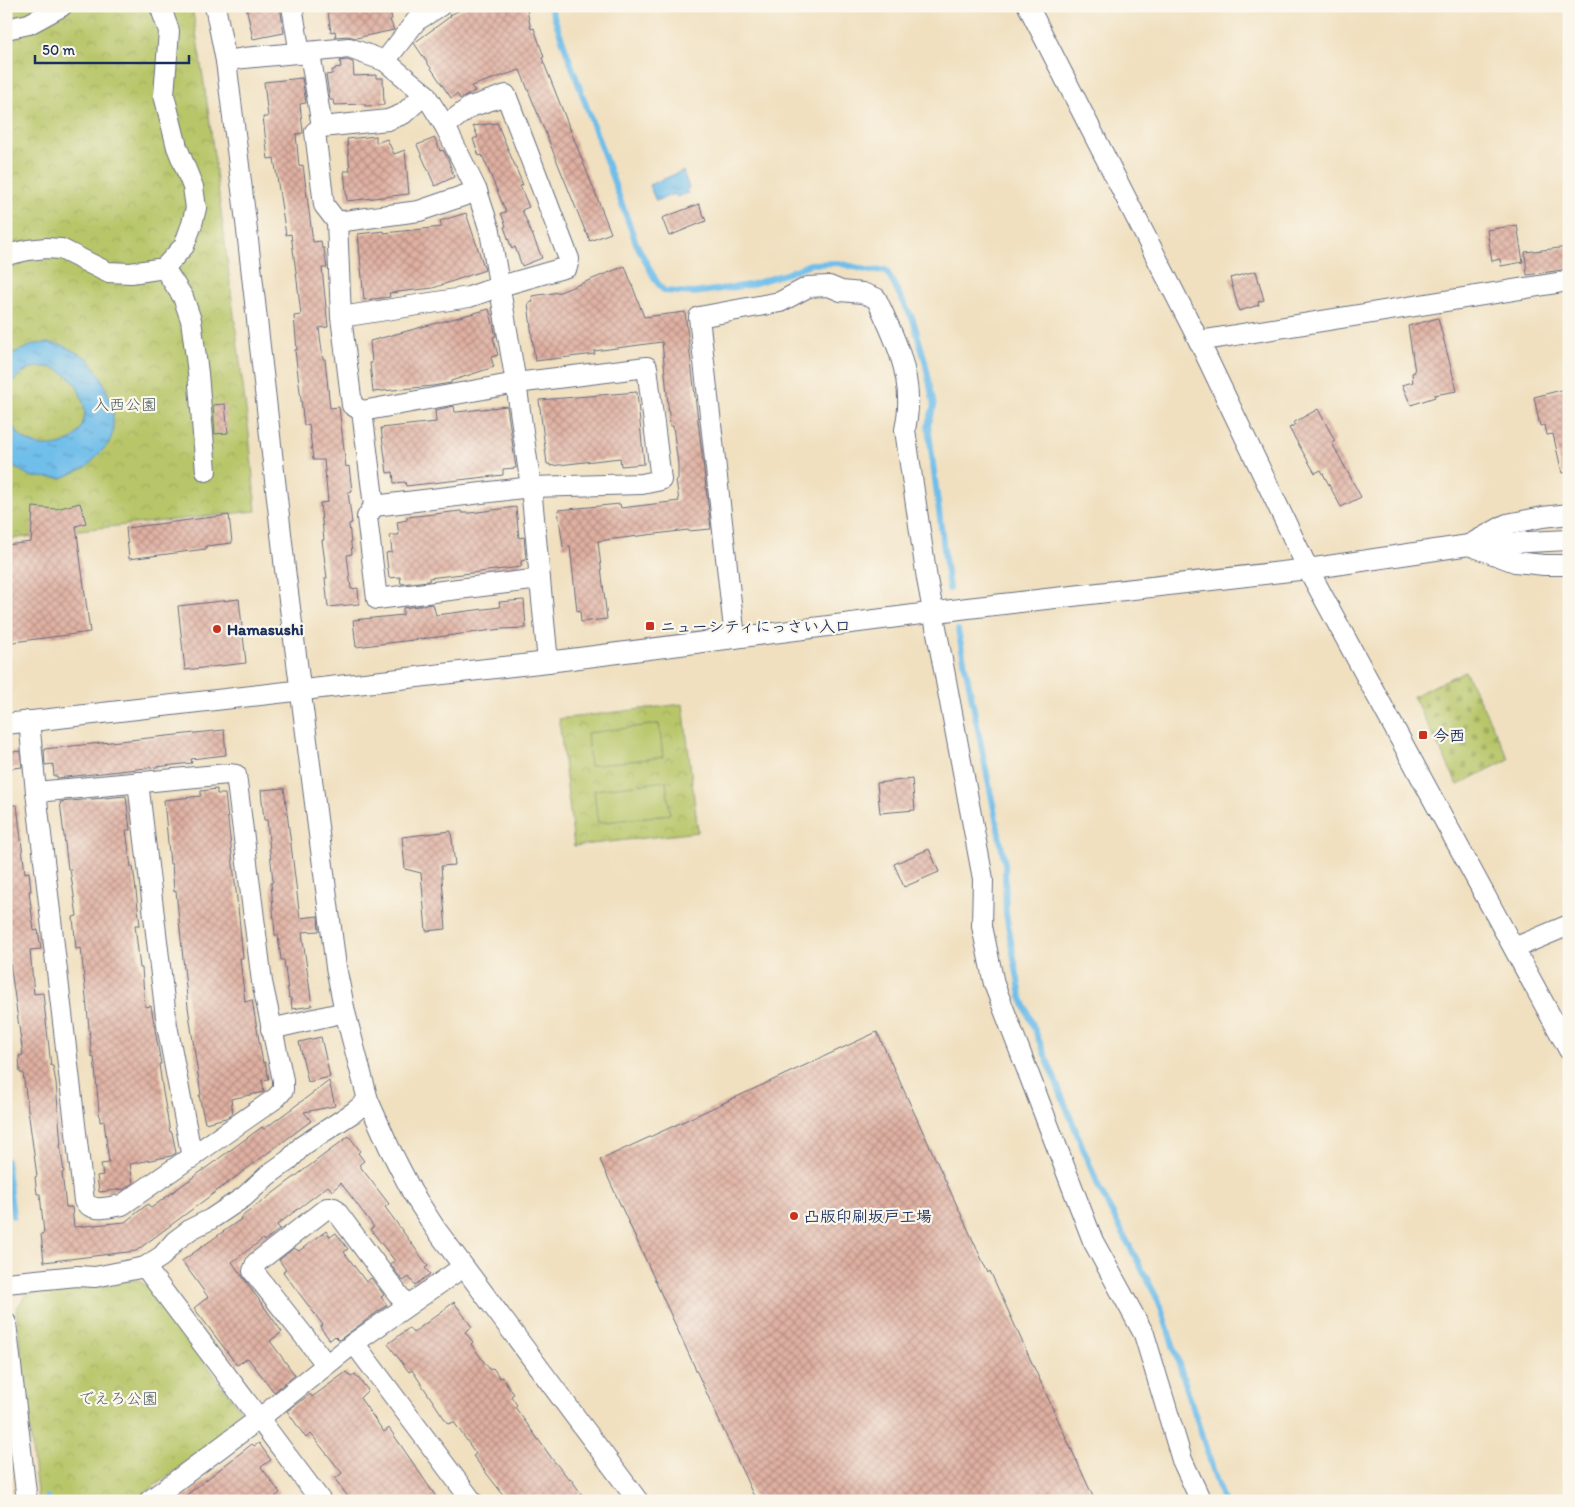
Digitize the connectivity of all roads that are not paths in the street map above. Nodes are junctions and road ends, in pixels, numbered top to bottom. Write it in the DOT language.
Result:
graph roads {
  1 [pos="62,6"];
  2 [pos="160,6"];
  3 [pos="215,6"];
  4 [pos="292,6"];
  5 [pos="440,6"];
  6 [pos="1028,6"];
  7 [pos="6,29"];
  8 [pos="305,53"];
  9 [pos="385,60"];
  10 [pos="226,61"];
  11 [pos="426,94"];
  12 [pos="445,126"];
  13 [pos="322,127"];
  14 [pos="477,191"];
  15 [pos="337,222"];
  16 [pos="6,256"];
  17 [pos="164,268"];
  18 [pos="1569,281"];
  19 [pos="501,286"];
  20 [pos="342,317"];
  21 [pos="1199,341"];
  22 [pos="516,383"];
  23 [pos="362,411"];
  24 [pos="206,471"];
  25 [pos="531,487"];
  26 [pos="374,506"];
  27 [pos="1569,514"];
  28 [pos="1569,540"];
  29 [pos="1469,545"];
  30 [pos="1569,565"];
  31 [pos="1308,569"];
  32 [pos="540,579"];
  33 [pos="934,613"];
  34 [pos="735,638"];
  35 [pos="548,662"];
  36 [pos="301,691"];
  37 [pos="29,721"];
  38 [pos="6,724"];
  39 [pos="138,782"];
  40 [pos="36,792"];
  41 [pos="1569,925"];
  42 [pos="1514,948"];
  43 [pos="345,1012"];
  44 [pos="271,1029"];
  45 [pos="1569,1050"];
  46 [pos="368,1100"];
  47 [pos="192,1158"];
  48 [pos="145,1266"];
  49 [pos="463,1267"];
  50 [pos="6,1283"];
  51 [pos="406,1305"];
  52 [pos="6,1323"];
  53 [pos="354,1343"];
  54 [pos="326,1364"];
  55 [pos="260,1418"];
  56 [pos="158,1498"];
  57 [pos="27,1501"];
  58 [pos="321,1501"];
  59 [pos="472,1501"];
  60 [pos="638,1501"];
  61 [pos="1201,1501"];
  1 -- 7 [label="street"];
  2 -- 17 [label="street"];
  3 -- 10 [label="street"];
  4 -- 8 [label="street"];
  5 -- 9 [label="street"];
  6 -- 21 [label="street"];
  8 -- 9 [label="street"];
  8 -- 10 [label="street"];
  8 -- 13 [label="street"];
  9 -- 11 [label="street"];
  10 -- 36 [label="street"];
  11 -- 12 [label="street"];
  11 -- 13 [label="street"];
  12 -- 14 [label="street"];
  12 -- 19 [label="street"];
  13 -- 15 [label="street"];
  14 -- 15 [label="street"];
  14 -- 19 [label="street"];
  15 -- 20 [label="street"];
  16 -- 17 [label="street"];
  17 -- 24 [label="street"];
  18 -- 21 [label="street"];
  19 -- 20 [label="street"];
  19 -- 22 [label="street"];
  20 -- 23 [label="street"];
  21 -- 31 [label="street"];
  22 -- 23 [label="street"];
  22 -- 25 [label="street"];
  22 -- 25 [label="street"];
  23 -- 26 [label="street"];
  25 -- 26 [label="street"];
  25 -- 32 [label="street"];
  26 -- 32 [label="street"];
  27 -- 29 [label="street"];
  28 -- 29 [label="street"];
  29 -- 30 [label="street"];
  29 -- 31 [label="street"];
  31 -- 33 [label="street"];
  31 -- 42 [label="street"];
  32 -- 35 [label="street"];
  33 -- 34 [label="street"];
  33 -- 34 [label="street"];
  33 -- 61 [label="street"];
  34 -- 35 [label="street"];
  35 -- 36 [label="street"];
  36 -- 37 [label="street"];
  36 -- 43 [label="street"];
  37 -- 38 [label="street"];
  37 -- 40 [label="street"];
  39 -- 40 [label="street"];
  39 -- 44 [label="street"];
  39 -- 47 [label="street"];
  40 -- 47 [label="street"];
  41 -- 42 [label="street"];
  42 -- 45 [label="street"];
  43 -- 44 [label="street"];
  43 -- 46 [label="street"];
  44 -- 47 [label="street"];
  46 -- 48 [label="street"];
  46 -- 49 [label="street"];
  48 -- 50 [label="street"];
  48 -- 55 [label="street"];
  49 -- 51 [label="street"];
  49 -- 60 [label="street"];
  51 -- 53 [label="street"];
  51 -- 54 [label="street"];
  52 -- 57 [label="street"];
  53 -- 54 [label="street"];
  53 -- 59 [label="street"];
  54 -- 55 [label="street"];
  55 -- 56 [label="street"];
  55 -- 58 [label="street"];
}
